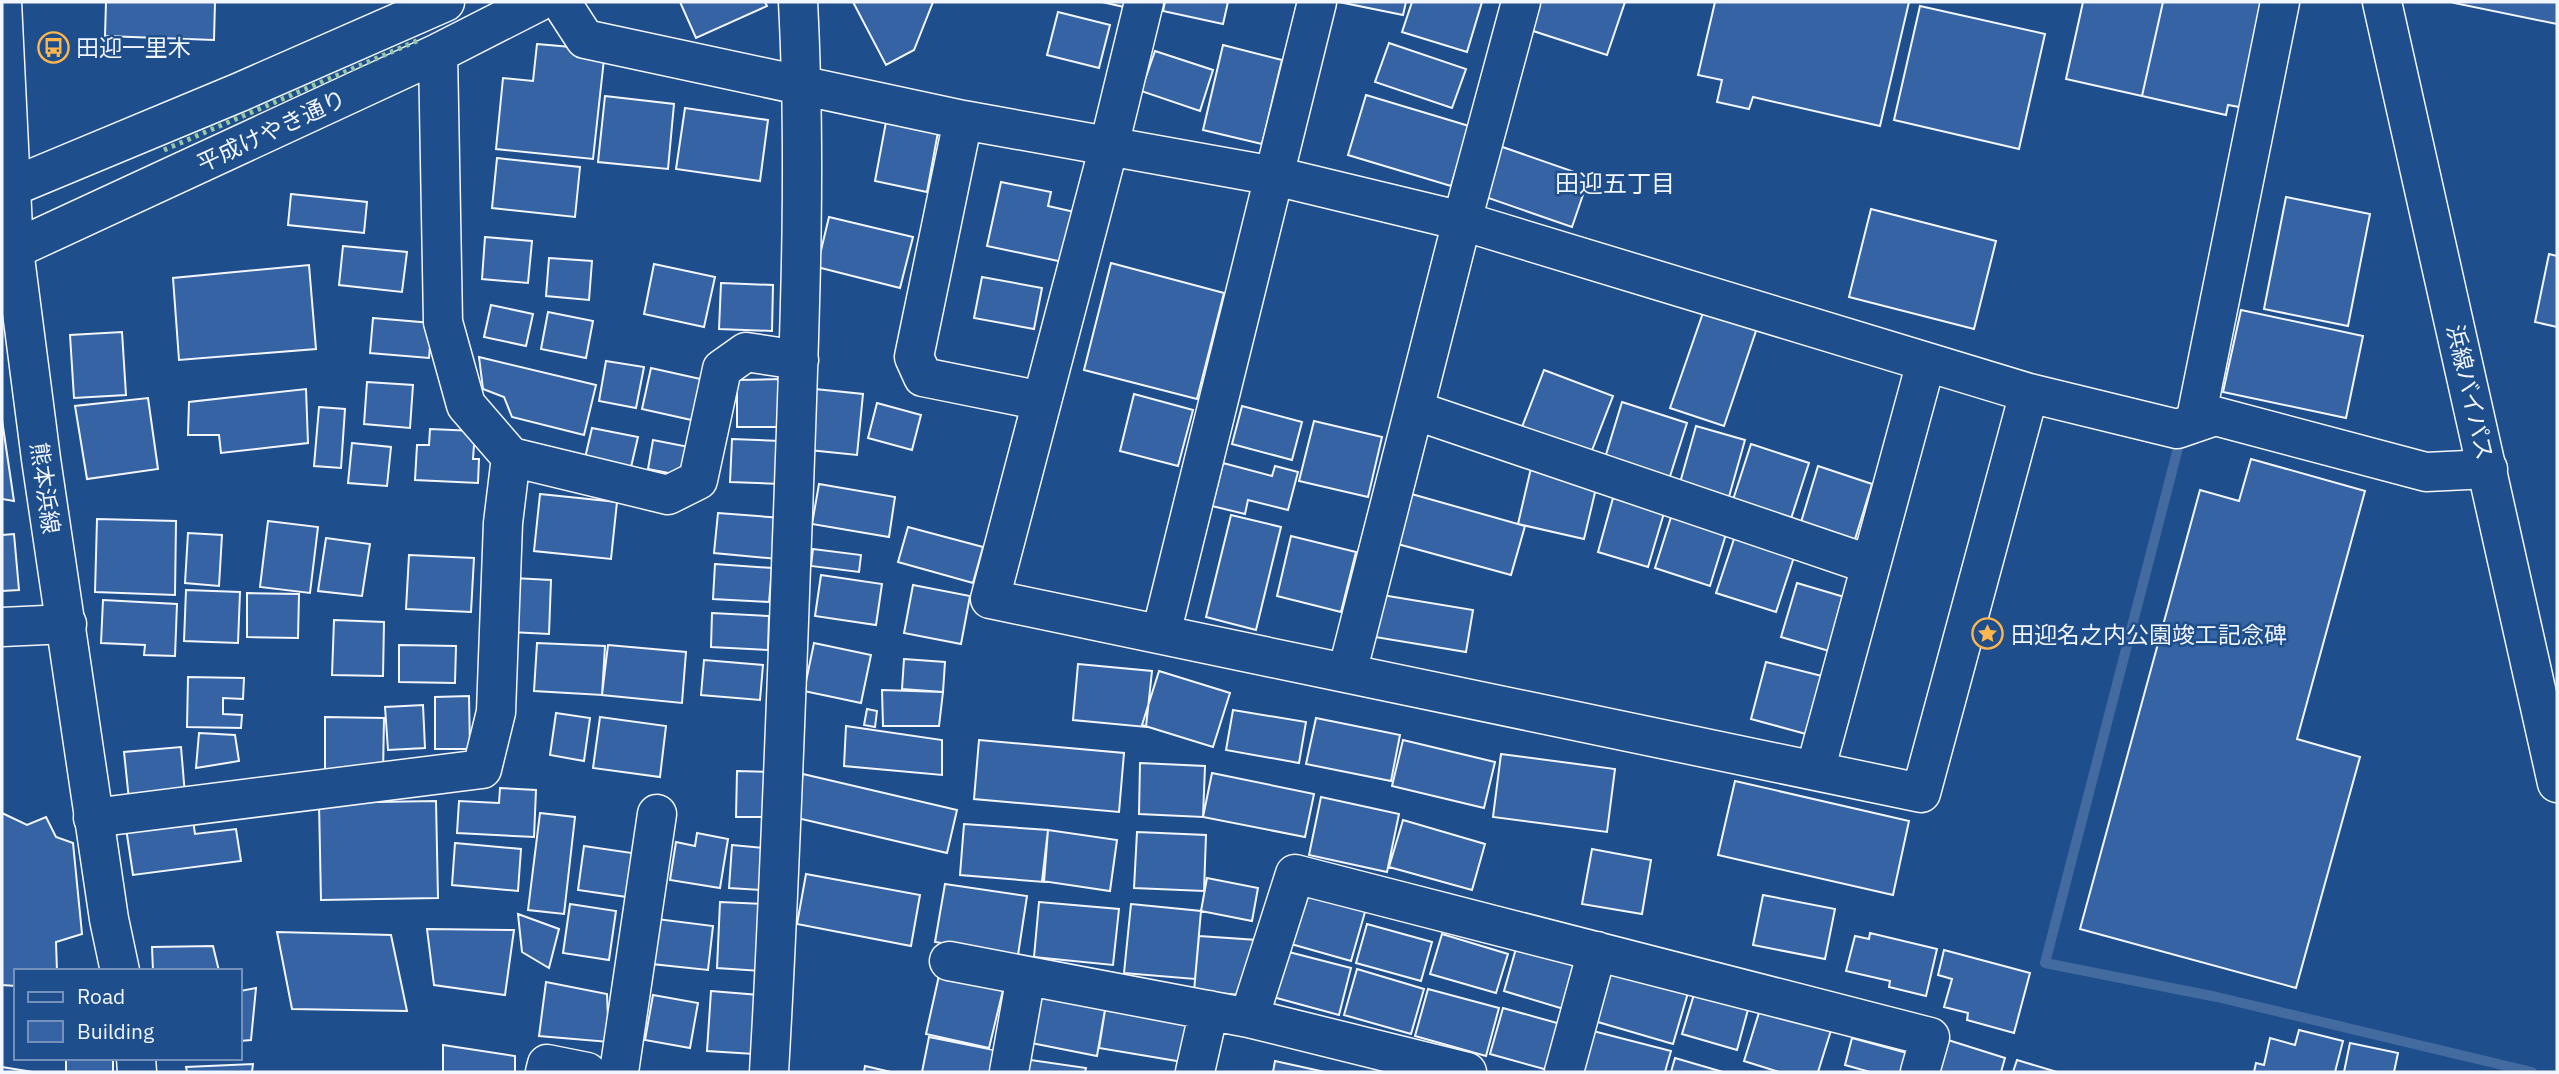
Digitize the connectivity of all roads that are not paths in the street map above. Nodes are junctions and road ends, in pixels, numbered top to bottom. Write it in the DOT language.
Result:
graph roads {
  1 [pos="2,2"];
  2 [pos="445,2"];
  3 [pos="538,2"];
  4 [pos="561,2"];
  5 [pos="798,2"];
  6 [pos="1144,2"];
  7 [pos="1317,2"];
  8 [pos="1521,2"];
  9 [pos="2280,2"];
  10 [pos="2382,2"];
  11 [pos="3,51"];
  12 [pos="438,52"];
  13 [pos="803,85"];
  14 [pos="963,120"];
  15 [pos="1109,146"];
  16 [pos="1275,176"];
  17 [pos="7,189"];
  18 [pos="1462,221"];
  19 [pos="8,252"];
  20 [pos="799,360"];
  21 [pos="1926,362"];
  22 [pos="2029,393"];
  23 [pos="1042,401"];
  24 [pos="1414,410"];
  25 [pos="2195,423"];
  26 [pos="512,457"];
  27 [pos="2488,469"];
  28 [pos="1871,565"];
  29 [pos="67,624"];
  30 [pos="2,627"];
  31 [pos="1161,634"];
  32 [pos="1348,673"];
  33 [pos="1815,771"];
  34 [pos="2557,783"];
  35 [pos="657,814"];
  36 [pos="93,818"];
  37 [pos="1597,951"];
  38 [pos="949,961"];
  39 [pos="120,969"];
  40 [pos="1026,975"];
  41 [pos="1209,1010"];
  42 [pos="1249,1018"];
  43 [pos="545,1072"];
  44 [pos="587,1072"];
  45 [pos="619,1072"];
  46 [pos="768,1072"];
  47 [pos="1009,1072"];
  48 [pos="1195,1072"];
  49 [pos="1467,1072"];
  50 [pos="1564,1072"];
  51 [pos="1920,1072"];
  1 -- 11 [label="main road, 熊本浜線"];
  2 -- 17 [label="main road, 平成けやき通り"];
  3 -- 12 [label="main road, 平成けやき通り"];
  4 -- 13 [label="main road"];
  5 -- 13 [label="main road"];
  6 -- 15 [label="main road"];
  7 -- 16 [label="main road"];
  8 -- 18 [label="main road"];
  9 -- 25 [label="main road"];
  10 -- 27 [label="main road, 浜線バイパス"];
  11 -- 17 [label="main road, 熊本浜線"];
  12 -- 19 [label="main road, 平成けやき通り"];
  12 -- 26 [label="main road"];
  13 -- 14 [label="main road"];
  13 -- 20 [label="main road"];
  14 -- 15 [label="main road"];
  14 -- 23 [label="main road"];
  15 -- 16 [label="main road"];
  15 -- 23 [label="main road"];
  16 -- 18 [label="main road"];
  16 -- 31 [label="main road"];
  17 -- 19 [label="main road, 熊本浜線"];
  18 -- 21 [label="main road"];
  18 -- 24 [label="main road"];
  19 -- 29 [label="main road, 熊本浜線"];
  20 -- 26 [label="main road"];
  20 -- 46 [label="main road"];
  21 -- 22 [label="main road"];
  21 -- 28 [label="main road"];
  22 -- 25 [label="main road"];
  22 -- 33 [label="main road"];
  23 -- 31 [label="main road"];
  24 -- 28 [label="main road"];
  24 -- 32 [label="main road"];
  25 -- 27 [label="main road"];
  26 -- 36 [label="main road"];
  27 -- 34 [label="main road, 浜線バイパス"];
  28 -- 33 [label="main road"];
  29 -- 30 [label="main road"];
  29 -- 36 [label="main road, 熊本浜線"];
  31 -- 32 [label="main road"];
  32 -- 33 [label="main road"];
  35 -- 45 [label="main road"];
  36 -- 39 [label="main road, 熊本浜線"];
  37 -- 42 [label="main road"];
  37 -- 50 [label="main road"];
  37 -- 51 [label="main road"];
  38 -- 40 [label="main road"];
  40 -- 41 [label="main road"];
  40 -- 47 [label="main road"];
  41 -- 42 [label="main road"];
  41 -- 48 [label="main road"];
  42 -- 49 [label="main road"];
  43 -- 44 [label="main road"];
}
